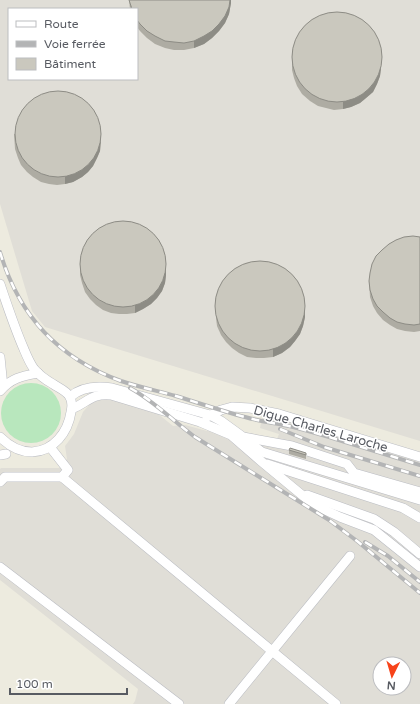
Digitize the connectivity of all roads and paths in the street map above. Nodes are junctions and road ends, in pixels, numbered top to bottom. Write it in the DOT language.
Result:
graph roads {
  1 [pos="0,284"];
  2 [pos="0,357"];
  3 [pos="38,373"];
  4 [pos="2,389"];
  5 [pos="70,397"];
  6 [pos="72,409"];
  7 [pos="210,415"];
  8 [pos="200,422"];
  9 [pos="0,437"];
  10 [pos="243,438"];
  11 [pos="50,447"];
  12 [pos="420,457"];
  13 [pos="262,462"];
  14 [pos="62,477"];
  15 [pos="0,482"];
  16 [pos="420,492"];
  17 [pos="300,493"];
  18 [pos="420,500"];
  19 [pos="420,518"];
  20 [pos="420,554"];
  21 [pos="350,556"];
  22 [pos="0,567"];
  23 [pos="420,567"];
  24 [pos="272,651"];
  25 [pos="179,704"];
  26 [pos="229,704"];
  27 [pos="336,704"];
  1 -- 3 [label="street"];
  2 -- 4 [label="street"];
  3 -- 4 [label="street"];
  3 -- 5 [label="street"];
  5 -- 6 [label="street"];
  5 -- 7 [label="street"];
  6 -- 8 [label="street"];
  6 -- 11 [label="street"];
  7 -- 8 [label="street, Digue Charles Laroche"];
  7 -- 10 [label="street"];
  7 -- 12 [label="street, Digue Charles Laroche"];
  8 -- 13 [label="street"];
  9 -- 11 [label="street"];
  10 -- 16 [label="street"];
  10 -- 18 [label="street"];
  11 -- 14 [label="street"];
  13 -- 17 [label="street"];
  13 -- 19 [label="street"];
  14 -- 15 [label="street"];
  14 -- 24 [label="street"];
  17 -- 20 [label="street"];
  17 -- 23 [label="street"];
  21 -- 24 [label="street"];
  22 -- 25 [label="street"];
  24 -- 26 [label="street"];
  24 -- 27 [label="street"];
}
